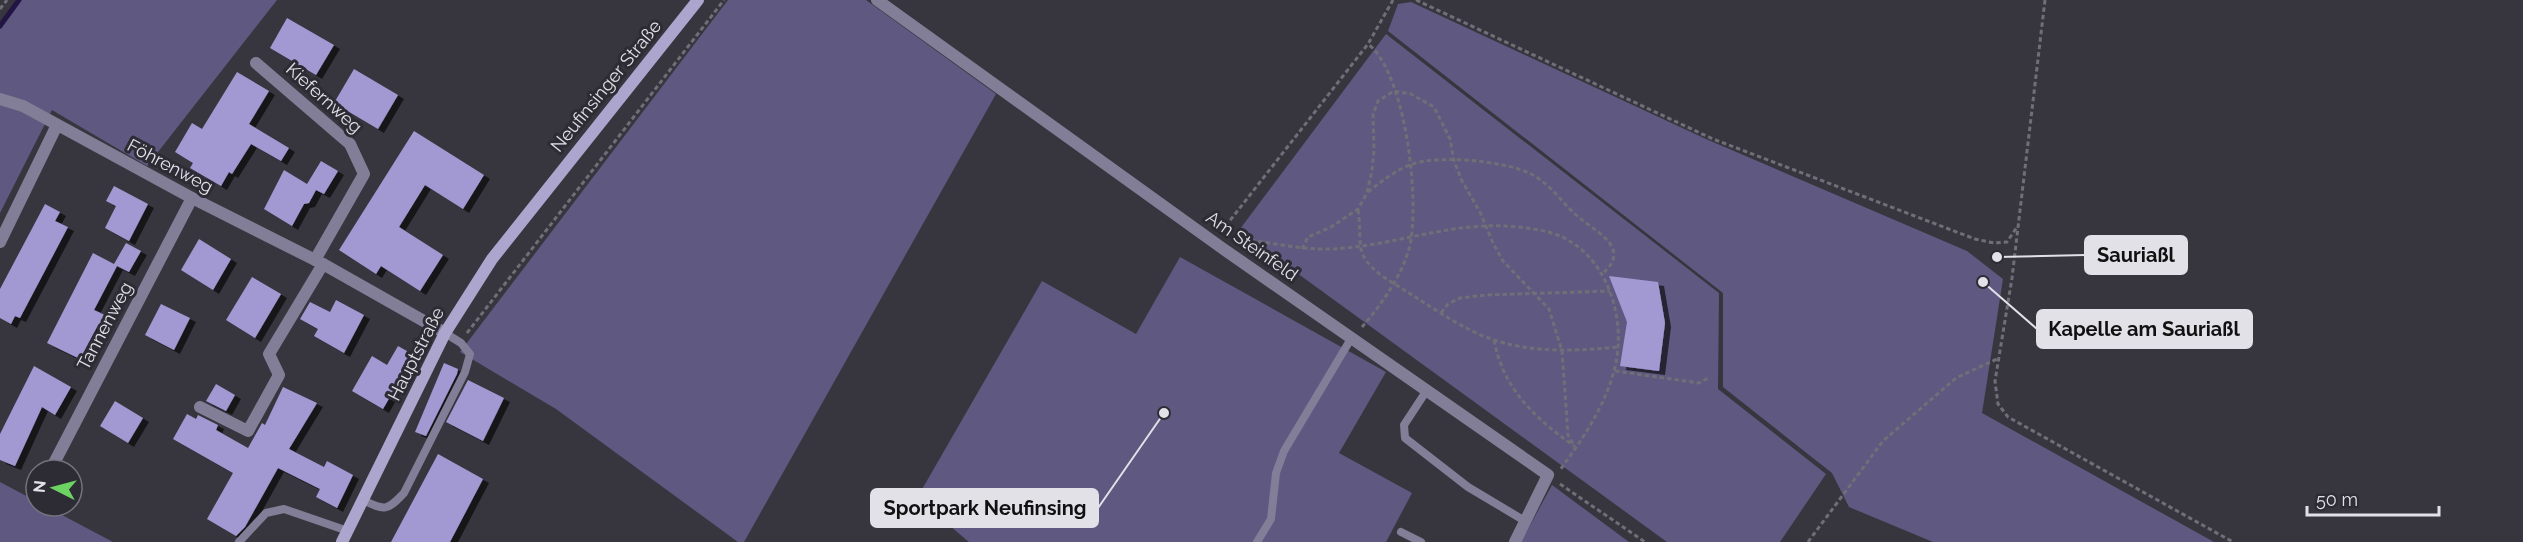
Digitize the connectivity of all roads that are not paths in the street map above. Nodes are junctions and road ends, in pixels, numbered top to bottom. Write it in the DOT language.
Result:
graph roads {
  1 [pos="698,0"];
  2 [pos="878,0"];
  3 [pos="256,63"];
  4 [pos="0,99"];
  5 [pos="57,125"];
  6 [pos="541,195"];
  7 [pos="192,198"];
  8 [pos="0,242"];
  9 [pos="319,262"];
  10 [pos="445,333"];
  11 [pos="1352,338"];
  12 [pos="1427,390"];
  13 [pos="200,407"];
  14 [pos="57,458"];
  15 [pos="363,500"];
  16 [pos="1525,521"];
  17 [pos="1401,532"];
  18 [pos="345,537"];
  19 [pos="239,542"];
  20 [pos="1257,542"];
  21 [pos="1421,542"];
  22 [pos="1515,542"];
  1 -- 6 [label="street, Neufinsinger Straße"];
  2 -- 11 [label="street, Am Steinfeld"];
  3 -- 9 [label="street, Kiefernweg"];
  4 -- 5 [label="street, Föhrenweg"];
  5 -- 7 [label="street, Föhrenweg"];
  5 -- 8 [label="street"];
  6 -- 10 [label="street, Hauptstraße"];
  7 -- 9 [label="street, Föhrenweg"];
  7 -- 14 [label="street, Tannenweg"];
  9 -- 10 [label="street, Föhrenweg"];
  9 -- 13 [label="street"];
  10 -- 15 [label="street, Hauptstraße"];
  10 -- 15 [label="lane"];
  11 -- 12 [label="street, Am Steinfeld"];
  11 -- 20 [label="lane"];
  12 -- 16 [label="street, Am Steinfeld"];
  12 -- 16 [label="lane"];
  15 -- 18 [label="street, Hauptstraße"];
  16 -- 22 [label="street"];
  17 -- 21 [label="lane"];
  18 -- 19 [label="lane"];
}
